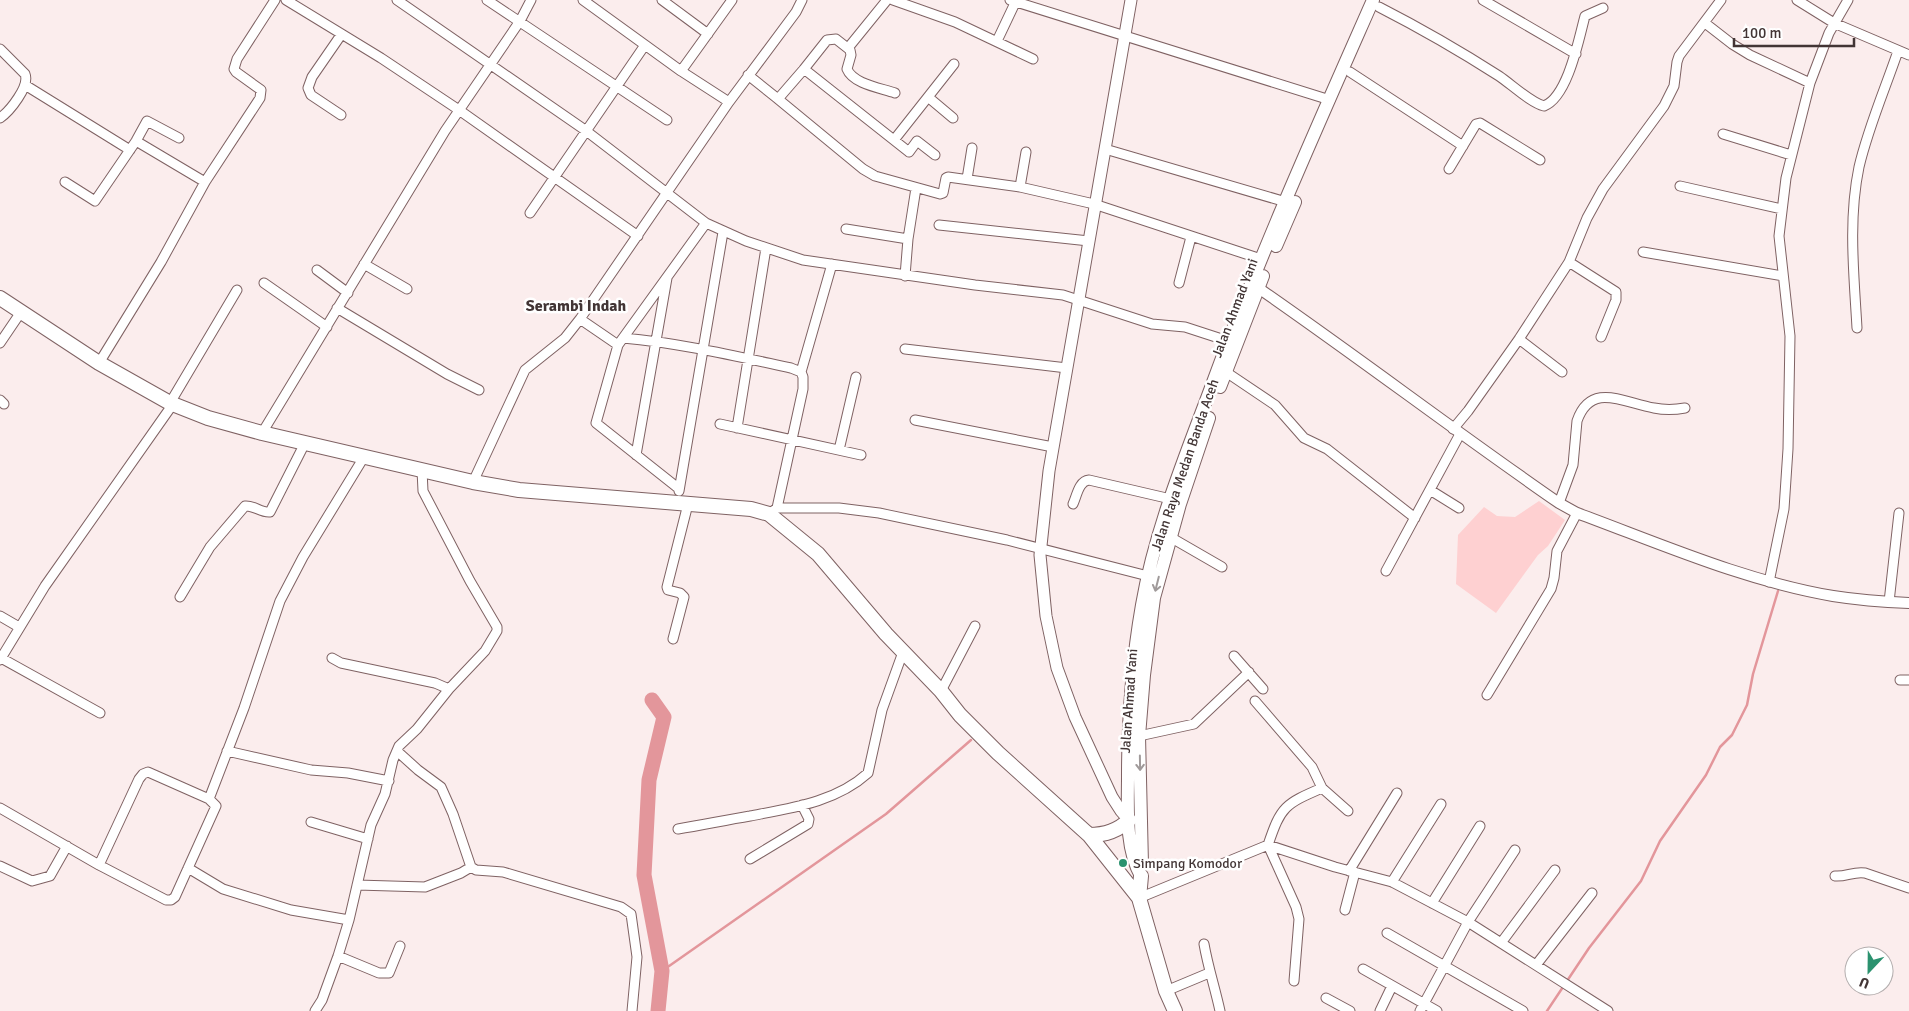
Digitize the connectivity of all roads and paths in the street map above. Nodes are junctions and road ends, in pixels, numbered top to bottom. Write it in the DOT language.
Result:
graph roads {
  1 [pos="275,0"];
  2 [pos="286,0"];
  3 [pos="397,0"];
  4 [pos="487,0"];
  5 [pos="531,0"];
  6 [pos="583,0"];
  7 [pos="662,0"];
  8 [pos="732,0"];
  9 [pos="802,0"];
  10 [pos="887,0"];
  11 [pos="893,0"];
  12 [pos="1131,0"];
  13 [pos="1483,0"];
  14 [pos="1721,0"];
  15 [pos="1797,0"];
  16 [pos="1848,0"];
  17 [pos="1013,1"];
  18 [pos="1374,2"];
  19 [pos="1603,8"];
  20 [pos="520,21"];
  21 [pos="1705,23"];
  22 [pos="1834,23"];
  23 [pos="708,34"];
  24 [pos="341,35"];
  25 [pos="1125,37"];
  26 [pos="997,41"];
  27 [pos="645,45"];
  28 [pos="848,48"];
  29 [pos="0,49"];
  30 [pos="1898,51"];
  31 [pos="1576,54"];
  32 [pos="1909,55"];
  33 [pos="1033,59"];
  34 [pos="490,64"];
  35 [pos="954,64"];
  36 [pos="804,69"];
  37 [pos="681,70"];
  38 [pos="1350,72"];
  39 [pos="748,75"];
  40 [pos="1810,83"];
  41 [pos="25,85"];
  42 [pos="616,85"];
  43 [pos="895,93"];
  44 [pos="928,97"];
  45 [pos="778,99"];
  46 [pos="1330,100"];
  47 [pos="729,102"];
  48 [pos="459,110"];
  49 [pos="341,115"];
  50 [pos="0,118"];
  51 [pos="953,118"];
  52 [pos="667,120"];
  53 [pos="585,130"];
  54 [pos="1723,134"];
  55 [pos="179,138"];
  56 [pos="894,140"];
  57 [pos="136,141"];
  58 [pos="1463,146"];
  59 [pos="972,148"];
  60 [pos="1105,149"];
  61 [pos="130,150"];
  62 [pos="1026,152"];
  63 [pos="1791,154"];
  64 [pos="935,155"];
  65 [pos="1540,160"];
  66 [pos="1449,169"];
  67 [pos="554,176"];
  68 [pos="967,179"];
  69 [pos="64,182"];
  70 [pos="205,182"];
  71 [pos="1680,186"];
  72 [pos="1020,187"];
  73 [pos="916,188"];
  74 [pos="668,193"];
  75 [pos="1286,202"];
  76 [pos="1094,204"];
  77 [pos="1782,208"];
  78 [pos="530,213"];
  79 [pos="706,223"];
  80 [pos="939,225"];
  81 [pos="846,230"];
  82 [pos="723,232"];
  83 [pos="638,236"];
  84 [pos="1191,237"];
  85 [pos="908,239"];
  86 [pos="1088,241"];
  87 [pos="766,248"];
  88 [pos="1642,252"];
  89 [pos="1261,259"];
  90 [pos="1569,262"];
  91 [pos="364,264"];
  92 [pos="832,264"];
  93 [pos="317,270"];
  94 [pos="668,273"];
  95 [pos="905,276"];
  96 [pos="1783,276"];
  97 [pos="264,283"];
  98 [pos="1179,283"];
  99 [pos="1255,285"];
  100 [pos="407,288"];
  101 [pos="237,290"];
  102 [pos="348,293"];
  103 [pos="0,298"];
  104 [pos="1080,299"];
  105 [pos="337,308"];
  106 [pos="21,312"];
  107 [pos="580,319"];
  108 [pos="326,326"];
  109 [pos="1857,328"];
  110 [pos="1602,337"];
  111 [pos="1518,339"];
  112 [pos="620,341"];
  113 [pos="657,341"];
  114 [pos="1228,341"];
  115 [pos="0,343"];
  116 [pos="704,349"];
  117 [pos="905,349"];
  118 [pos="748,358"];
  119 [pos="99,363"];
  120 [pos="1067,368"];
  121 [pos="801,372"];
  122 [pos="1226,372"];
  123 [pos="1562,372"];
  124 [pos="856,377"];
  125 [pos="479,390"];
  126 [pos="172,404"];
  127 [pos="1685,408"];
  128 [pos="915,420"];
  129 [pos="720,424"];
  130 [pos="737,428"];
  131 [pos="1456,431"];
  132 [pos="262,433"];
  133 [pos="791,439"];
  134 [pos="305,443"];
  135 [pos="1053,447"];
  136 [pos="839,450"];
  137 [pos="636,455"];
  138 [pos="861,455"];
  139 [pos="364,457"];
  140 [pos="422,470"];
  141 [pos="473,482"];
  142 [pos="678,488"];
  143 [pos="1430,490"];
  144 [pos="1175,500"];
  145 [pos="1559,503"];
  146 [pos="684,504"];
  147 [pos="1073,504"];
  148 [pos="1459,508"];
  149 [pos="773,511"];
  150 [pos="1577,513"];
  151 [pos="1900,513"];
  152 [pos="1415,518"];
  153 [pos="1170,536"];
  154 [pos="1041,549"];
  155 [pos="1222,567"];
  156 [pos="1386,571"];
  157 [pos="1148,576"];
  158 [pos="1775,583"];
  159 [pos="180,597"];
  160 [pos="1889,602"];
  161 [pos="1909,603"];
  162 [pos="0,616"];
  163 [pos="975,626"];
  164 [pos="19,627"];
  165 [pos="673,639"];
  166 [pos="903,652"];
  167 [pos="1234,656"];
  168 [pos="332,658"];
  169 [pos="0,659"];
  170 [pos="1249,672"];
  171 [pos="1263,688"];
  172 [pos="449,689"];
  173 [pos="941,691"];
  174 [pos="1487,695"];
  175 [pos="1256,701"];
  176 [pos="100,713"];
  177 [pos="1140,736"];
  178 [pos="227,751"];
  179 [pos="397,751"];
  180 [pos="389,781"];
  181 [pos="1322,788"];
  182 [pos="1396,793"];
  183 [pos="209,798"];
  184 [pos="1441,804"];
  185 [pos="802,805"];
  186 [pos="0,808"];
  187 [pos="1348,811"];
  188 [pos="1129,820"];
  189 [pos="311,822"];
  190 [pos="1480,826"];
  191 [pos="678,829"];
  192 [pos="1089,834"];
  193 [pos="368,839"];
  194 [pos="1268,845"];
  195 [pos="67,846"];
  196 [pos="1515,850"];
  197 [pos="750,858"];
  198 [pos="99,865"];
  199 [pos="0,866"];
  200 [pos="471,867"];
  201 [pos="188,868"];
  202 [pos="1554,870"];
  203 [pos="1352,872"];
  204 [pos="1141,876"];
  205 [pos="1835,876"];
  206 [pos="1392,882"];
  207 [pos="357,885"];
  208 [pos="1909,888"];
  209 [pos="1592,893"];
  210 [pos="1139,898"];
  211 [pos="1432,903"];
  212 [pos="1345,910"];
  213 [pos="349,920"];
  214 [pos="1468,922"];
  215 [pos="1387,934"];
  216 [pos="1501,943"];
  217 [pos="1204,944"];
  218 [pos="400,946"];
  219 [pos="338,956"];
  220 [pos="1536,965"];
  221 [pos="1444,966"];
  222 [pos="1363,969"];
  223 [pos="1209,973"];
  224 [pos="1294,981"];
  225 [pos="1392,986"];
  226 [pos="1166,991"];
  227 [pos="1326,998"];
  228 [pos="1422,1007"];
  229 [pos="315,1011"];
  230 [pos="632,1011"];
  231 [pos="1175,1011"];
  232 [pos="1220,1011"];
  233 [pos="1350,1011"];
  234 [pos="1380,1011"];
  235 [pos="1437,1011"];
  236 [pos="1523,1011"];
  237 [pos="1608,1011"];
  1 -- 70 [label="street"];
  2 -- 24 [label="street"];
  3 -- 34 [label="street"];
  4 -- 20 [label="street"];
  5 -- 20 [label="street"];
  6 -- 27 [label="street"];
  7 -- 23 [label="street"];
  8 -- 23 [label="street"];
  9 -- 39 [label="street"];
  10 -- 28 [label="street"];
  11 -- 26 [label="street"];
  12 -- 25 [label="main road"];
  13 -- 31 [label="street"];
  14 -- 21 [label="street"];
  15 -- 22 [label="street"];
  16 -- 22 [label="street"];
  17 -- 25 [label="street"];
  17 -- 26 [label="street"];
  18 -- 31 [label="street"];
  18 -- 38 [label="main road, Jalan Ahmad Yani"];
  18 -- 46 [label="main road, Jalan Raya Medan Banda Aceh"];
  19 -- 31 [label="street"];
  20 -- 34 [label="street"];
  20 -- 42 [label="street"];
  21 -- 40 [label="street"];
  21 -- 90 [label="street"];
  22 -- 30 [label="street"];
  22 -- 40 [label="street"];
  23 -- 37 [label="street"];
  24 -- 48 [label="street"];
  24 -- 49 [label="street"];
  25 -- 46 [label="street"];
  25 -- 60 [label="main road"];
  26 -- 33 [label="street"];
  27 -- 37 [label="street"];
  27 -- 42 [label="street"];
  28 -- 36 [label="street"];
  28 -- 43 [label="street"];
  29 -- 41 [label="street"];
  30 -- 32 [label="street"];
  30 -- 109 [label="street"];
  34 -- 48 [label="street"];
  34 -- 53 [label="street"];
  35 -- 44 [label="street"];
  36 -- 45 [label="street"];
  36 -- 56 [label="street"];
  37 -- 47 [label="street"];
  38 -- 58 [label="street"];
  38 -- 99 [label="main road, Jalan Ahmad Yani"];
  39 -- 45 [label="street"];
  39 -- 47 [label="street"];
  40 -- 63 [label="street"];
  41 -- 50 [label="street"];
  41 -- 61 [label="street"];
  42 -- 52 [label="street"];
  42 -- 53 [label="street"];
  44 -- 51 [label="street"];
  44 -- 56 [label="street"];
  45 -- 73 [label="street"];
  46 -- 75 [label="main road, Jalan Raya Medan Banda Aceh"];
  47 -- 74 [label="street"];
  48 -- 67 [label="street"];
  48 -- 91 [label="street"];
  53 -- 67 [label="street"];
  53 -- 74 [label="street"];
  54 -- 63 [label="street"];
  55 -- 57 [label="street"];
  56 -- 64 [label="street"];
  57 -- 61 [label="street"];
  57 -- 70 [label="street"];
  58 -- 65 [label="street"];
  58 -- 66 [label="street"];
  59 -- 68 [label="street"];
  60 -- 75 [label="street"];
  60 -- 76 [label="main road"];
  61 -- 69 [label="street"];
  62 -- 72 [label="street"];
  63 -- 77 [label="street"];
  67 -- 78 [label="street"];
  67 -- 83 [label="street"];
  68 -- 72 [label="street"];
  68 -- 73 [label="street"];
  70 -- 119 [label="street"];
  71 -- 77 [label="street"];
  72 -- 76 [label="street"];
  73 -- 85 [label="street"];
  74 -- 79 [label="street"];
  74 -- 83 [label="street"];
  75 -- 89 [label="main road, Jalan Raya Medan Banda Aceh"];
  76 -- 84 [label="street"];
  76 -- 86 [label="main road"];
  77 -- 96 [label="street"];
  79 -- 82 [label="street"];
  79 -- 94 [label="street"];
  80 -- 86 [label="street"];
  81 -- 85 [label="street"];
  82 -- 87 [label="street"];
  82 -- 116 [label="street"];
  83 -- 107 [label="street"];
  84 -- 89 [label="street"];
  84 -- 98 [label="street"];
  85 -- 95 [label="street"];
  86 -- 104 [label="main road"];
  87 -- 92 [label="street"];
  87 -- 118 [label="street"];
  88 -- 96 [label="street"];
  89 -- 99 [label="main road, Jalan Raya Medan Banda Aceh"];
  90 -- 110 [label="street"];
  90 -- 111 [label="street"];
  91 -- 100 [label="street"];
  91 -- 102 [label="street"];
  92 -- 95 [label="street"];
  92 -- 121 [label="street"];
  93 -- 102 [label="street"];
  94 -- 112 [label="street"];
  94 -- 113 [label="street"];
  95 -- 104 [label="street"];
  96 -- 158 [label="street"];
  97 -- 108 [label="street"];
  99 -- 114 [label="main road, Jalan Raya Medan Banda Aceh"];
  99 -- 122 [label="main road, Jalan Ahmad Yani"];
  99 -- 131 [label="street"];
  101 -- 126 [label="street"];
  102 -- 105 [label="street"];
  103 -- 106 [label="highway"];
  104 -- 114 [label="street"];
  104 -- 120 [label="main road"];
  105 -- 108 [label="street"];
  105 -- 125 [label="street"];
  106 -- 115 [label="street"];
  106 -- 119 [label="highway"];
  107 -- 112 [label="street"];
  107 -- 141 [label="street"];
  108 -- 132 [label="street"];
  111 -- 123 [label="street"];
  111 -- 131 [label="street"];
  112 -- 113 [label="street"];
  112 -- 137 [label="street"];
  113 -- 116 [label="street"];
  113 -- 137 [label="street"];
  114 -- 144 [label="main road, Jalan Raya Medan Banda Aceh"];
  116 -- 118 [label="street"];
  116 -- 142 [label="street"];
  117 -- 120 [label="street"];
  118 -- 121 [label="street"];
  118 -- 130 [label="street"];
  119 -- 126 [label="highway"];
  120 -- 135 [label="main road"];
  121 -- 133 [label="street"];
  122 -- 144 [label="main road, Jalan Ahmad Yani"];
  122 -- 152 [label="street"];
  124 -- 136 [label="street"];
  126 -- 132 [label="highway"];
  126 -- 164 [label="street"];
  127 -- 145 [label="street"];
  128 -- 135 [label="street"];
  129 -- 130 [label="street"];
  130 -- 133 [label="street"];
  131 -- 143 [label="street"];
  131 -- 145 [label="street"];
  132 -- 134 [label="highway"];
  133 -- 136 [label="street"];
  133 -- 149 [label="street"];
  134 -- 139 [label="highway"];
  134 -- 159 [label="street"];
  135 -- 154 [label="main road"];
  136 -- 138 [label="street"];
  137 -- 142 [label="street"];
  139 -- 140 [label="highway"];
  139 -- 178 [label="street"];
  140 -- 141 [label="highway"];
  140 -- 172 [label="street"];
  141 -- 146 [label="highway"];
  142 -- 146 [label="street"];
  143 -- 148 [label="street"];
  143 -- 152 [label="street"];
  144 -- 147 [label="street"];
  144 -- 153 [label="main road, Jalan Ahmad Yani"];
  144 -- 157 [label="main road, Jalan Raya Medan Banda Aceh"];
  145 -- 150 [label="street"];
  146 -- 149 [label="highway"];
  146 -- 165 [label="street"];
  149 -- 154 [label="street"];
  149 -- 166 [label="highway"];
  150 -- 158 [label="street"];
  150 -- 174 [label="street"];
  151 -- 160 [label="street"];
  152 -- 156 [label="street"];
  153 -- 155 [label="street"];
  153 -- 177 [label="main road, Jalan Ahmad Yani, one-way"];
  154 -- 157 [label="street"];
  154 -- 188 [label="main road"];
  157 -- 188 [label="main road, Jalan Raya Medan Banda Aceh"];
  158 -- 160 [label="street"];
  160 -- 161 [label="street"];
  162 -- 164 [label="street"];
  163 -- 173 [label="street"];
  164 -- 169 [label="street"];
  166 -- 173 [label="highway"];
  166 -- 185 [label="street"];
  167 -- 170 [label="street"];
  168 -- 172 [label="street"];
  169 -- 176 [label="street"];
  170 -- 171 [label="street"];
  170 -- 177 [label="street"];
  172 -- 179 [label="street"];
  173 -- 192 [label="highway"];
  175 -- 181 [label="street"];
  177 -- 204 [label="main road, Jalan Ahmad Yani, one-way"];
  178 -- 180 [label="street"];
  178 -- 183 [label="street"];
  179 -- 180 [label="street"];
  179 -- 200 [label="street"];
  180 -- 193 [label="street"];
  181 -- 187 [label="street"];
  181 -- 194 [label="street"];
  182 -- 203 [label="street"];
  183 -- 198 [label="street"];
  183 -- 201 [label="street"];
  184 -- 206 [label="street"];
  185 -- 191 [label="street"];
  185 -- 197 [label="street"];
  186 -- 195 [label="street"];
  188 -- 192 [label="highway"];
  188 -- 204 [label="main road, Jalan Raya Medan Banda Aceh"];
  189 -- 193 [label="street"];
  190 -- 211 [label="street"];
  192 -- 210 [label="highway"];
  193 -- 207 [label="street"];
  194 -- 203 [label="street"];
  194 -- 210 [label="street"];
  194 -- 224 [label="street"];
  195 -- 198 [label="street"];
  195 -- 199 [label="street"];
  196 -- 214 [label="street"];
  198 -- 201 [label="street"];
  200 -- 207 [label="street"];
  200 -- 230 [label="street"];
  201 -- 213 [label="street"];
  202 -- 216 [label="street"];
  203 -- 206 [label="street"];
  203 -- 212 [label="street"];
  204 -- 210 [label="highway, Jalan Raya Medan Banda Aceh"];
  205 -- 208 [label="street"];
  206 -- 211 [label="street"];
  207 -- 213 [label="street"];
  209 -- 220 [label="street"];
  210 -- 226 [label="highway, Jalan Raya Medan Banda Aceh"];
  211 -- 214 [label="street"];
  213 -- 219 [label="street"];
  214 -- 216 [label="street"];
  214 -- 221 [label="street"];
  215 -- 221 [label="street"];
  216 -- 220 [label="street"];
  217 -- 223 [label="street"];
  218 -- 219 [label="street"];
  219 -- 229 [label="street"];
  220 -- 237 [label="street"];
  221 -- 228 [label="street"];
  221 -- 236 [label="street"];
  222 -- 225 [label="street"];
  223 -- 226 [label="street"];
  223 -- 232 [label="street"];
  225 -- 228 [label="street"];
  225 -- 234 [label="street"];
  226 -- 231 [label="highway, Jalan Raya Medan Banda Aceh"];
  227 -- 233 [label="street"];
  228 -- 235 [label="street"];
}
